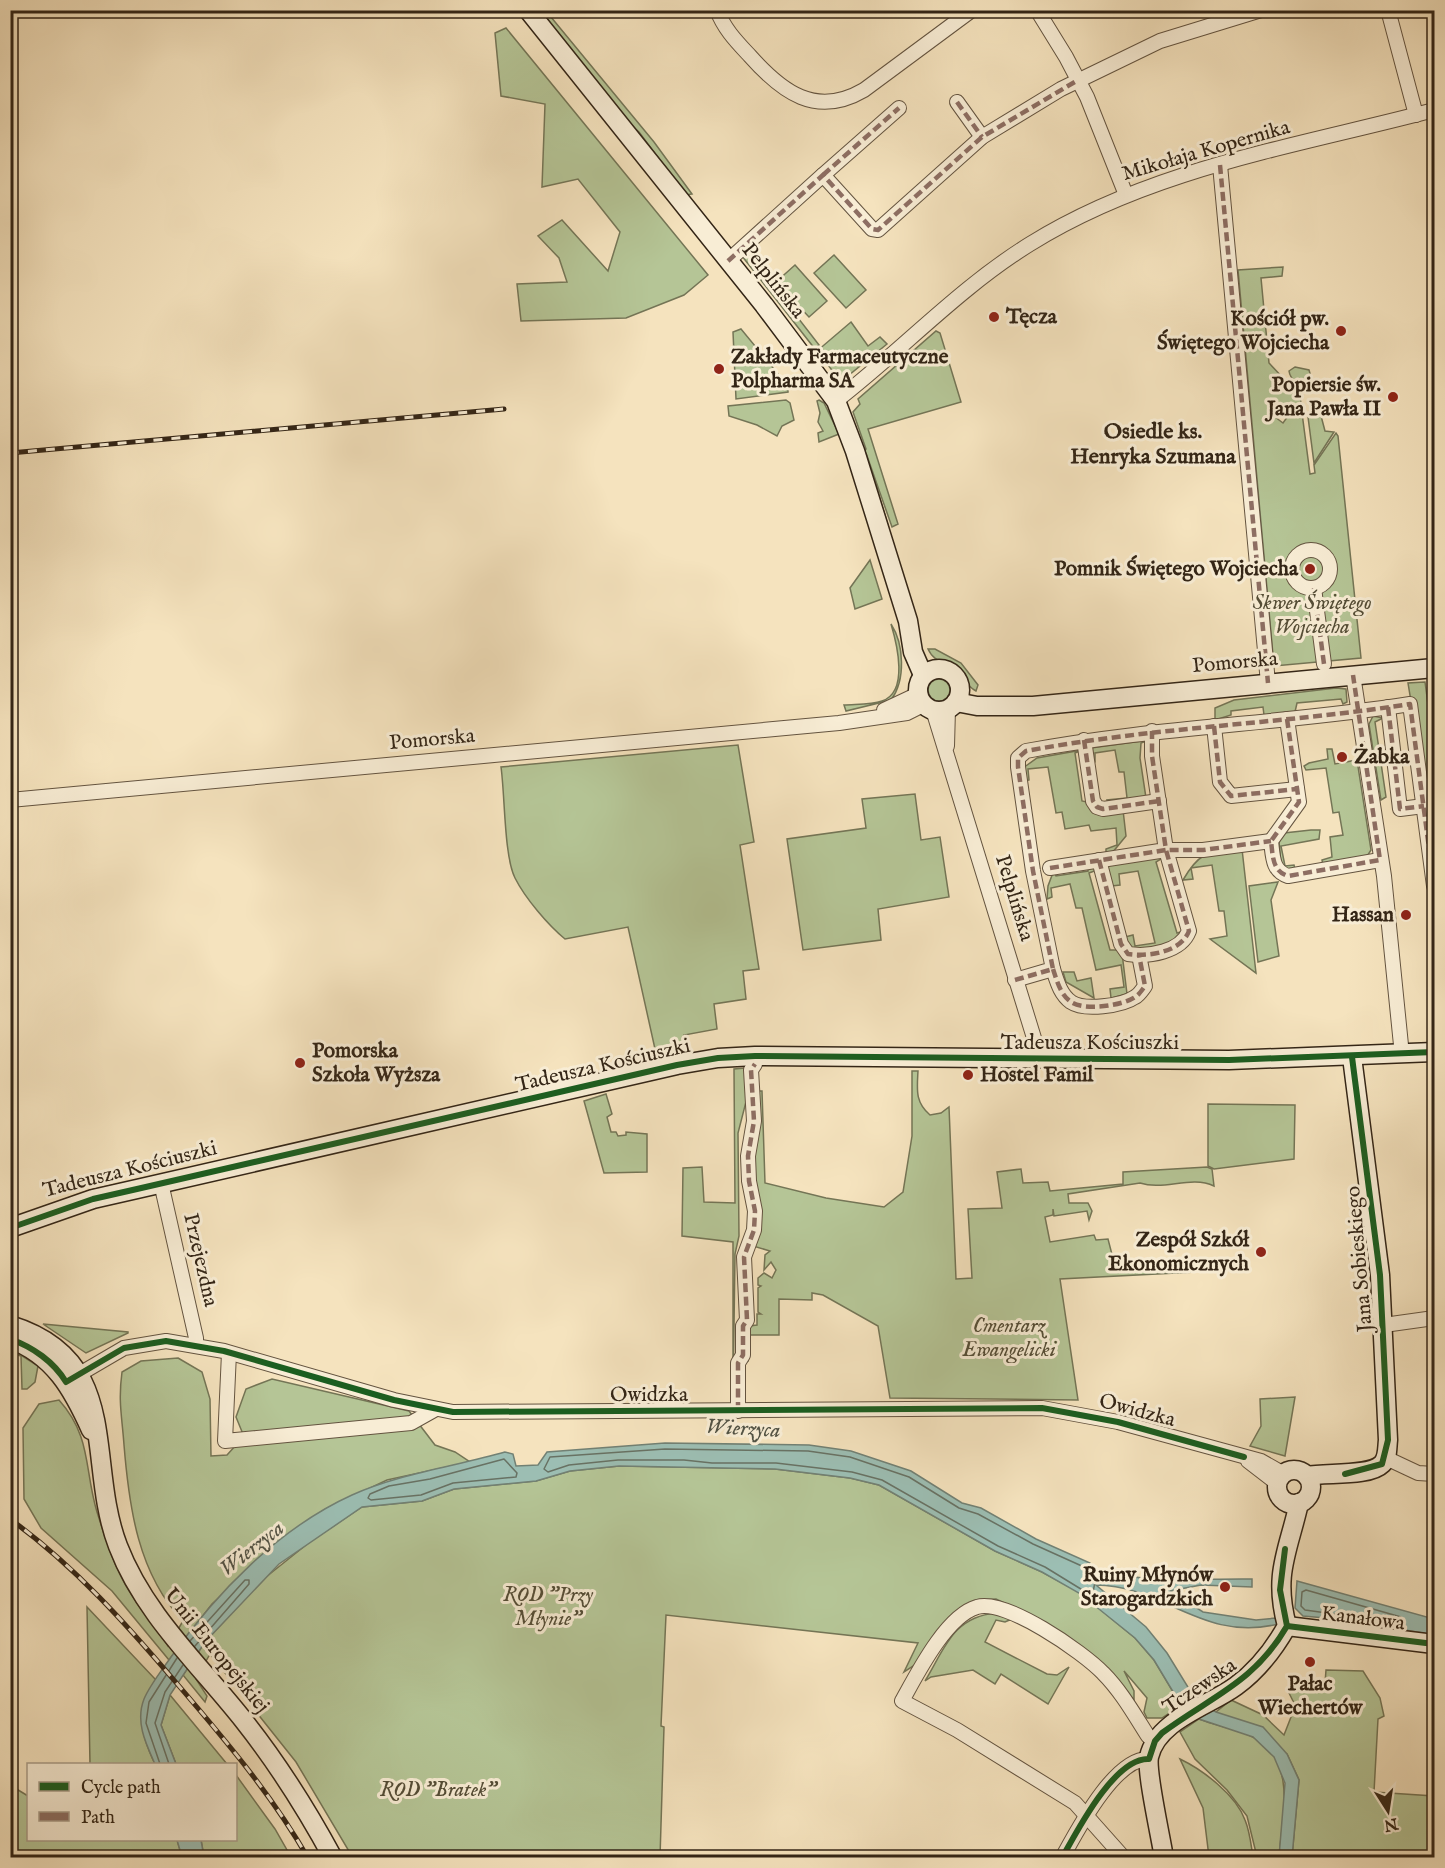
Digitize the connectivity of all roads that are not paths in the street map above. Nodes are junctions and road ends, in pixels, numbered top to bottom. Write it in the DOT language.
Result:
graph roads {
  1 [pos="528,10"];
  2 [pos="717,10"];
  3 [pos="972,10"];
  4 [pos="1036,10"];
  5 [pos="1261,10"];
  6 [pos="1388,10"];
  7 [pos="1078,80"];
  8 [pos="957,102"];
  9 [pos="899,108"];
  10 [pos="1434,110"];
  11 [pos="1416,115"];
  12 [pos="982,137"];
  13 [pos="1220,165"];
  14 [pos="824,175"];
  15 [pos="1125,195"];
  16 [pos="728,261"];
  17 [pos="836,401"];
  18 [pos="1314,588"];
  19 [pos="1324,664"];
  20 [pos="1434,668"];
  21 [pos="930,672"];
  22 [pos="1353,675"];
  23 [pos="1268,683"];
  24 [pos="940,701"];
  25 [pos="1388,707"];
  26 [pos="1358,712"];
  27 [pos="1287,719"];
  28 [pos="1214,726"];
  29 [pos="1152,731"];
  30 [pos="1084,740"];
  31 [pos="1297,789"];
  32 [pos="10,800"];
  33 [pos="1159,801"];
  34 [pos="1424,806"];
  35 [pos="1271,841"];
  36 [pos="1166,850"];
  37 [pos="1099,860"];
  38 [pos="1380,860"];
  39 [pos="1050,868"];
  40 [pos="1434,886"];
  41 [pos="1139,956"];
  42 [pos="1053,969"];
  43 [pos="1016,980"];
  44 [pos="1434,1052"];
  45 [pos="1402,1055"];
  46 [pos="1352,1057"];
  47 [pos="1038,1059"];
  48 [pos="755,1064"];
  49 [pos="161,1183"];
  50 [pos="10,1228"];
  51 [pos="1434,1318"];
  52 [pos="10,1325"];
  53 [pos="1384,1325"];
  54 [pos="10,1339"];
  55 [pos="196,1345"];
  56 [pos="229,1353"];
  57 [pos="73,1378"];
  58 [pos="436,1409"];
  59 [pos="738,1411"];
  60 [pos="1386,1458"];
  61 [pos="1434,1474"];
  62 [pos="1281,1479"];
  63 [pos="1301,1492"];
  64 [pos="1287,1626"];
  65 [pos="1434,1644"];
  66 [pos="1155,1741"];
  67 [pos="1149,1759"];
  68 [pos="1087,1814"];
  69 [pos="333,1857"];
  70 [pos="1062,1857"];
  71 [pos="1124,1857"];
  72 [pos="1164,1857"];
  1 -- 16 [label="street, Pelplińska"];
  2 -- 3 [label="street"];
  4 -- 7 [label="street"];
  5 -- 7 [label="street"];
  6 -- 11 [label="street"];
  7 -- 12 [label="street"];
  7 -- 15 [label="street"];
  8 -- 12 [label="street"];
  9 -- 14 [label="street"];
  10 -- 11 [label="street, Mikołaja Kopernika"];
  11 -- 13 [label="street, Mikołaja Kopernika"];
  12 -- 14 [label="street"];
  13 -- 15 [label="street, Mikołaja Kopernika"];
  13 -- 23 [label="street"];
  14 -- 16 [label="street"];
  15 -- 17 [label="street, Mikołaja Kopernika"];
  16 -- 17 [label="street, Pelplińska"];
  17 -- 21 [label="street, Pelplińska"];
  18 -- 19 [label="street"];
  20 -- 22 [label="street, Pomorska"];
  21 -- 24 [label="street"];
  21 -- 24 [label="street"];
  22 -- 23 [label="street, Pomorska"];
  22 -- 26 [label="street"];
  23 -- 24 [label="street, Pomorska"];
  24 -- 32 [label="street, Pomorska"];
  24 -- 43 [label="street, Pelplińska"];
  25 -- 26 [label="street"];
  25 -- 34 [label="street"];
  25 -- 34 [label="street"];
  26 -- 27 [label="street"];
  26 -- 38 [label="street"];
  27 -- 28 [label="street"];
  27 -- 31 [label="street"];
  28 -- 29 [label="street"];
  28 -- 31 [label="street"];
  29 -- 30 [label="street"];
  29 -- 33 [label="street"];
  30 -- 33 [label="street"];
  30 -- 42 [label="street"];
  31 -- 35 [label="street"];
  33 -- 36 [label="street"];
  34 -- 40 [label="street"];
  35 -- 36 [label="street"];
  35 -- 38 [label="street"];
  36 -- 37 [label="street"];
  36 -- 41 [label="street"];
  37 -- 39 [label="street"];
  37 -- 41 [label="street"];
  38 -- 45 [label="street"];
  41 -- 42 [label="street"];
  42 -- 43 [label="street"];
  43 -- 47 [label="street, Pelplińska"];
  44 -- 45 [label="street, Tadeusza Kościuszki"];
  45 -- 46 [label="street, Tadeusza Kościuszki"];
  46 -- 47 [label="street, Tadeusza Kościuszki"];
  46 -- 53 [label="street, Jana Sobieskiego"];
  47 -- 49 [label="street, Tadeusza Kościuszki"];
  48 -- 59 [label="street"];
  49 -- 50 [label="street, Tadeusza Kościuszki"];
  49 -- 55 [label="street, Przejezdna"];
  51 -- 53 [label="street"];
  52 -- 57 [label="street"];
  53 -- 60 [label="street, Jana Sobieskiego"];
  54 -- 57 [label="street, Unii Europejskiej"];
  55 -- 56 [label="street, Owidzka"];
  55 -- 57 [label="street, Owidzka"];
  56 -- 58 [label="street, Owidzka"];
  56 -- 58 [label="street"];
  57 -- 69 [label="street, Unii Europejskiej"];
  58 -- 59 [label="street, Owidzka"];
  59 -- 62 [label="street, Owidzka"];
  60 -- 61 [label="street"];
  60 -- 63 [label="street"];
  62 -- 63 [label="street"];
  62 -- 63 [label="street"];
  63 -- 64 [label="street"];
  64 -- 65 [label="street, Kanałowa"];
  64 -- 66 [label="street, Tczewska"];
  66 -- 67 [label="street, Tczewska"];
  66 -- 68 [label="street"];
  67 -- 68 [label="street"];
  67 -- 72 [label="street"];
  68 -- 70 [label="street"];
  68 -- 71 [label="street"];
}
